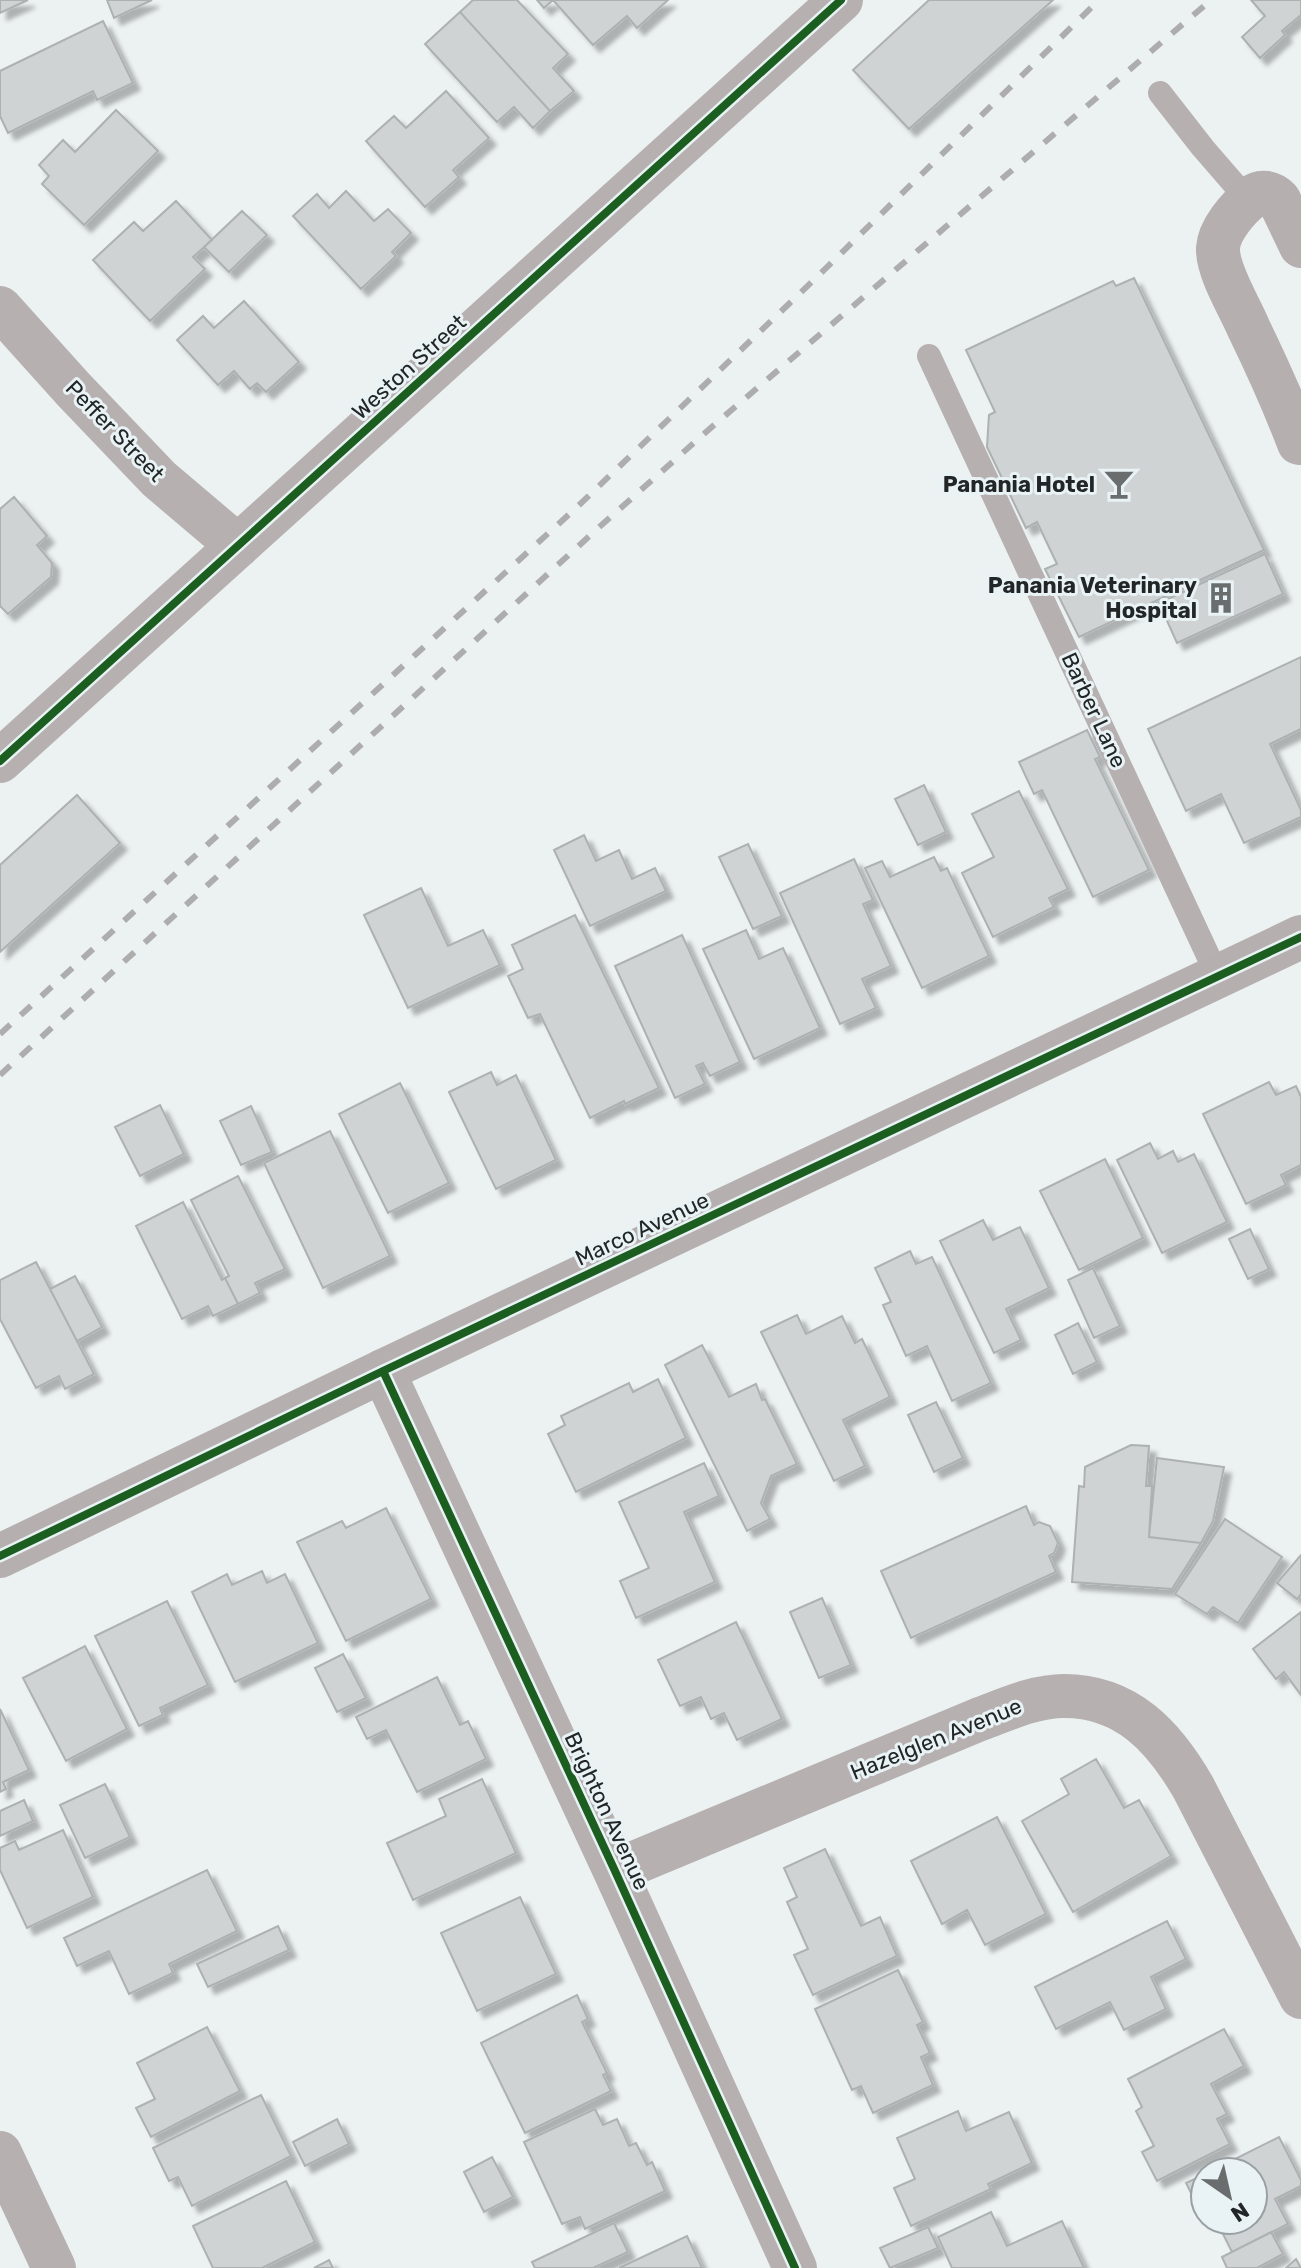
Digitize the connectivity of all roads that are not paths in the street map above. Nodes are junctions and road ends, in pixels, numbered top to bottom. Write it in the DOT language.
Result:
graph roads {
  1 [pos="841,0"];
  2 [pos="1160,93"];
  3 [pos="1248,200"];
  4 [pos="1301,246"];
  5 [pos="0,308"];
  6 [pos="929,356"];
  7 [pos="1300,437"];
  8 [pos="238,546"];
  9 [pos="0,761"];
  10 [pos="1301,937"];
  11 [pos="1218,977"];
  12 [pos="383,1371"];
  13 [pos="0,1556"];
  14 [pos="615,1871"];
  15 [pos="1301,1997"];
  16 [pos="0,2153"];
  17 [pos="54,2268"];
  18 [pos="795,2268"];
  1 -- 8 [label="street, Weston Street"];
  2 -- 3 [label="lane"];
  3 -- 4 [label="street"];
  3 -- 7 [label="street"];
  5 -- 8 [label="street, Peffer Street"];
  6 -- 11 [label="lane, Barber Lane"];
  8 -- 9 [label="street, Weston Street"];
  10 -- 11 [label="street, Marco Avenue"];
  11 -- 12 [label="street, Marco Avenue"];
  12 -- 13 [label="street, Marco Avenue"];
  12 -- 14 [label="street, Brighton Avenue"];
  14 -- 15 [label="street, Hazelglen Avenue"];
  14 -- 18 [label="street, Brighton Avenue"];
  16 -- 17 [label="street"];
}
